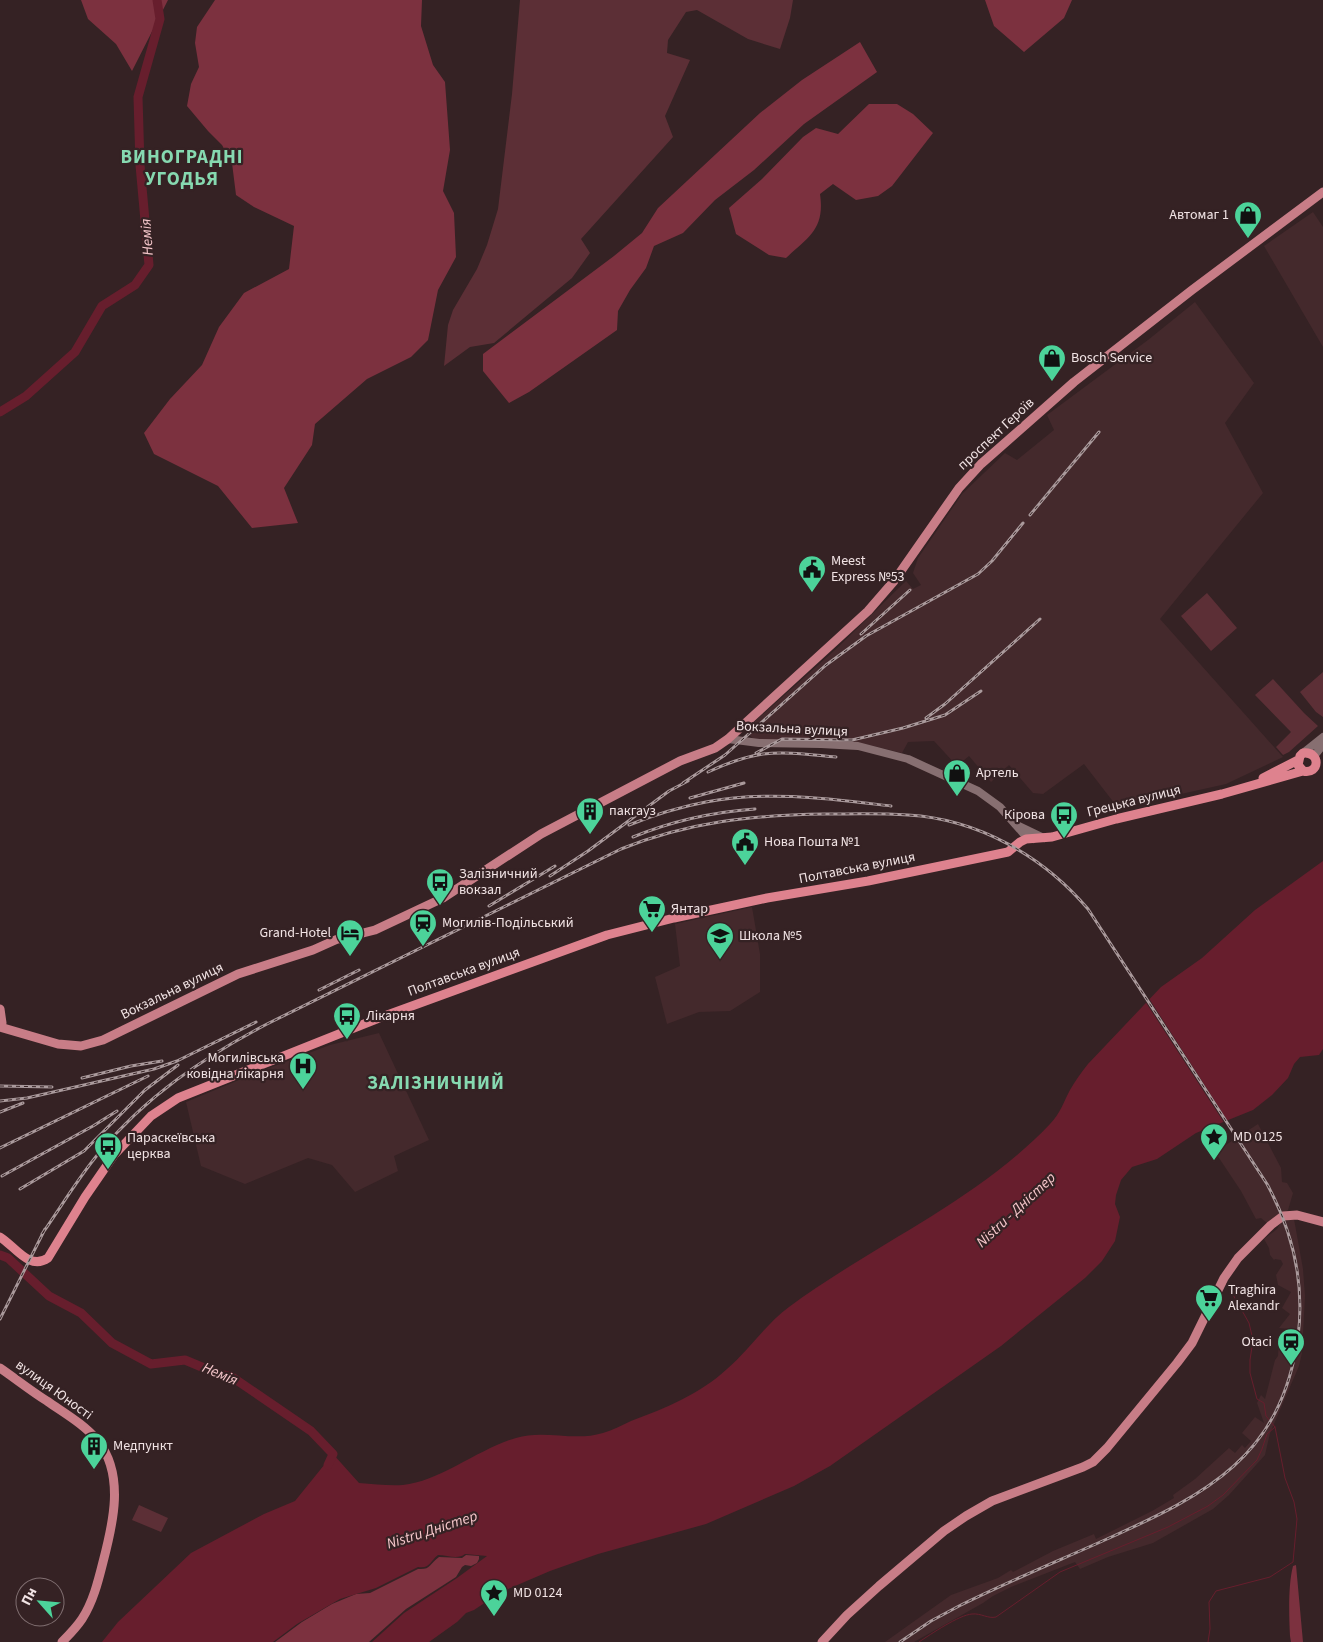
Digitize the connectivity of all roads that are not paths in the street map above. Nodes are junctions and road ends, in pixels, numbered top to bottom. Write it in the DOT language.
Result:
graph roads {
  1 [pos="1323,192"];
  2 [pos="1323,737"];
  3 [pos="728,739"];
  4 [pos="1323,745"];
  5 [pos="1301,757"];
  6 [pos="1317,757"];
  7 [pos="1319,768"];
  8 [pos="1303,771"];
  9 [pos="1247,786"];
  10 [pos="1015,824"];
  11 [pos="1044,838"];
  12 [pos="1029,839"];
  13 [pos="1018,844"];
  14 [pos="0,1010"];
  15 [pos="1,1024"];
  16 [pos="1323,1222"];
  17 [pos="0,1237"];
  18 [pos="0,1368"];
  19 [pos="62,1642"];
  20 [pos="822,1642"];
  1 -- 3 [label="main road, проспект Героїв"];
  2 -- 5 [label="main road"];
  3 -- 10 [label="main road, Вокзальна вулиця"];
  3 -- 15 [label="main road, Вокзальна вулиця"];
  4 -- 6 [label="main road"];
  5 -- 6 [label="highway"];
  5 -- 8 [label="highway"];
  5 -- 9 [label="highway, Грецька вулиця"];
  6 -- 7 [label="highway"];
  7 -- 8 [label="highway"];
  8 -- 9 [label="highway, Грецька вулиця"];
  9 -- 11 [label="highway, Грецька вулиця"];
  10 -- 11 [label="main road, Вокзальна вулиця"];
  10 -- 12 [label="main road, Вокзальна вулиця"];
  10 -- 13 [label="main road"];
  11 -- 12 [label="highway, Грецька вулиця"];
  12 -- 13 [label="highway, Полтавська вулиця"];
  13 -- 17 [label="highway, Полтавська вулиця"];
  14 -- 15 [label="main road"];
  16 -- 20 [label="main road"];
  18 -- 19 [label="main road, вулиця Юності"];
}
